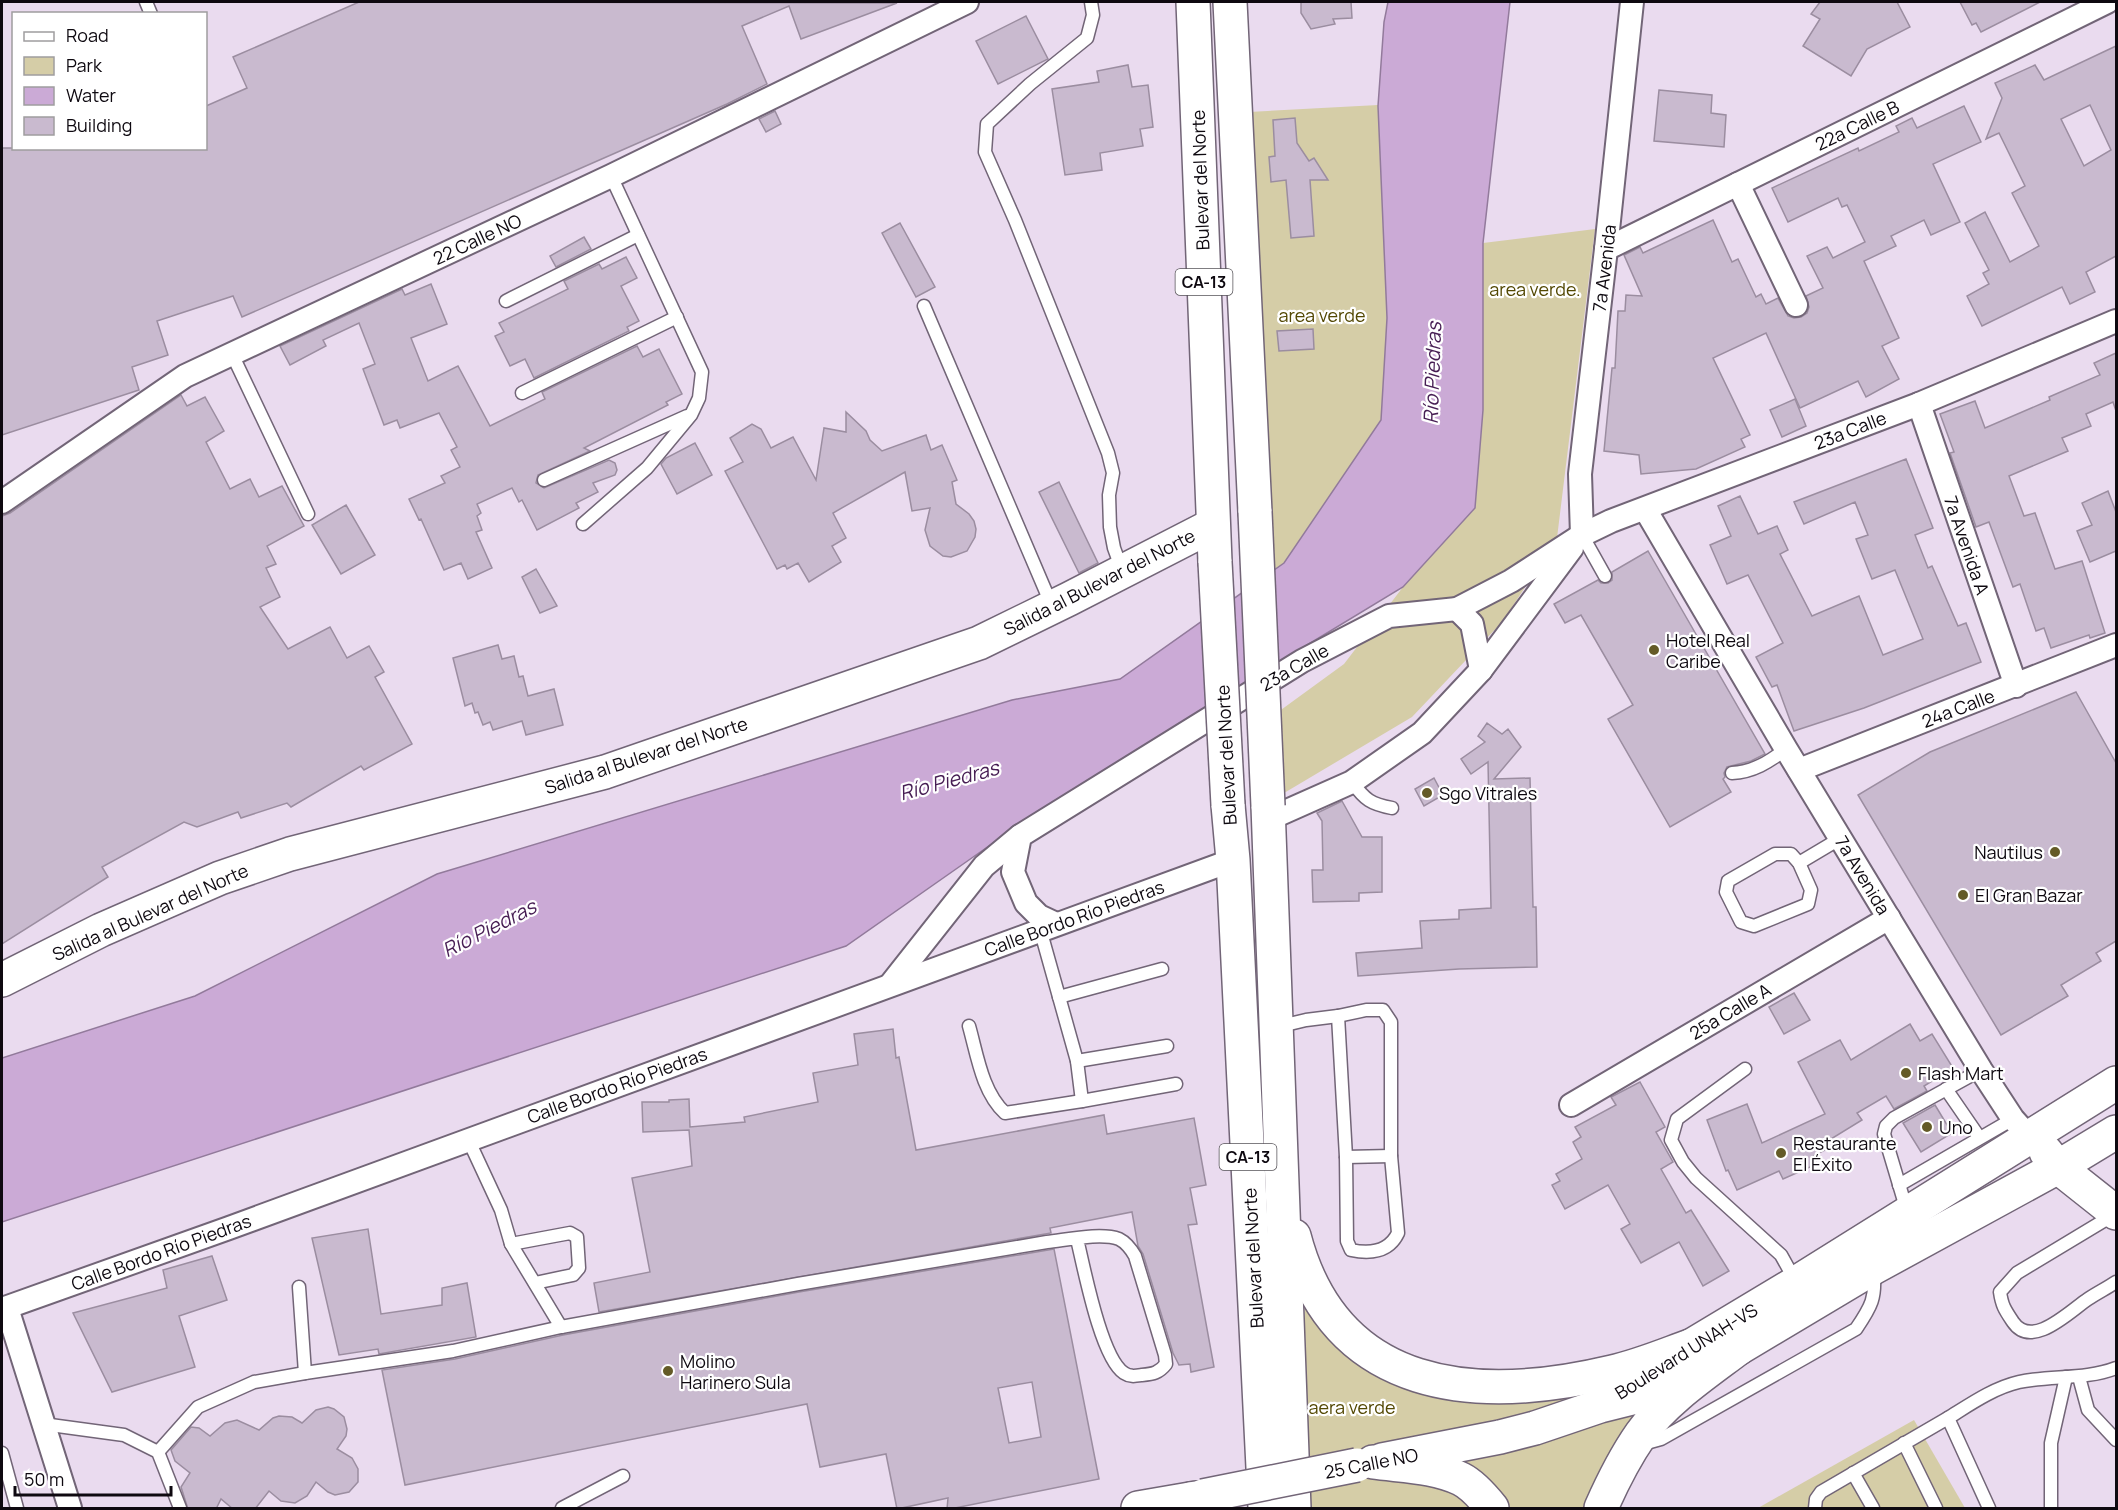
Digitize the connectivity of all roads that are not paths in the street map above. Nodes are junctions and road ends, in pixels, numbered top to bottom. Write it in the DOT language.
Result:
graph roads {
  1 [pos="967,2"];
  2 [pos="1091,2"];
  3 [pos="1193,2"];
  4 [pos="1230,2"];
  5 [pos="1632,2"];
  6 [pos="2107,2"];
  7 [pos="611,176"];
  8 [pos="1738,184"];
  9 [pos="638,235"];
  10 [pos="1606,249"];
  11 [pos="506,302"];
  12 [pos="1796,305"];
  13 [pos="924,306"];
  14 [pos="677,317"];
  15 [pos="2116,321"];
  16 [pos="232,354"];
  17 [pos="522,393"];
  18 [pos="1919,404"];
  19 [pos="691,414"];
  20 [pos="544,480"];
  21 [pos="2,502"];
  22 [pos="1646,509"];
  23 [pos="308,514"];
  24 [pos="583,524"];
  25 [pos="1213,525"];
  26 [pos="1582,535"];
  27 [pos="1123,571"];
  28 [pos="1605,576"];
  29 [pos="1053,607"];
  30 [pos="1457,609"];
  31 [pos="2116,645"];
  32 [pos="1481,670"];
  33 [pos="2016,686"];
  34 [pos="1786,749"];
  35 [pos="1799,770"];
  36 [pos="1732,773"];
  37 [pos="1352,782"];
  38 [pos="1392,808"];
  39 [pos="1268,813"];
  40 [pos="1020,836"];
  41 [pos="1840,838"];
  42 [pos="1233,860"];
  43 [pos="1799,863"];
  44 [pos="1889,918"];
  45 [pos="1048,927"];
  46 [pos="1162,969"];
  47 [pos="2,980"];
  48 [pos="890,985"];
  49 [pos="1059,997"];
  50 [pos="1338,1016"];
  51 [pos="969,1026"];
  52 [pos="1276,1027"];
  53 [pos="1167,1046"];
  54 [pos="1077,1061"];
  55 [pos="1745,1069"];
  56 [pos="1981,1070"];
  57 [pos="2116,1083"];
  58 [pos="1176,1084"];
  59 [pos="1946,1089"];
  60 [pos="1082,1101"];
  61 [pos="1571,1105"];
  62 [pos="2021,1128"];
  63 [pos="2116,1132"];
  64 [pos="1979,1137"];
  65 [pos="468,1139"];
  66 [pos="1391,1156"];
  67 [pos="1346,1157"];
  68 [pos="2058,1167"];
  69 [pos="1282,1189"];
  70 [pos="1903,1198"];
  71 [pos="2116,1213"];
  72 [pos="1077,1239"];
  73 [pos="511,1244"];
  74 [pos="1872,1268"];
  75 [pos="2116,1282"];
  76 [pos="535,1283"];
  77 [pos="1796,1283"];
  78 [pos="299,1287"];
  79 [pos="4,1308"];
  80 [pos="561,1327"];
  81 [pos="1690,1346"];
  82 [pos="1739,1348"];
  83 [pos="2116,1368"];
  84 [pos="304,1372"];
  85 [pos="2066,1377"];
  86 [pos="2079,1377"];
  87 [pos="1600,1406"];
  88 [pos="1948,1418"];
  89 [pos="43,1424"];
  90 [pos="2116,1440"];
  91 [pos="1904,1443"];
  92 [pos="1633,1447"];
  93 [pos="158,1452"];
  94 [pos="2,1453"];
  95 [pos="1365,1464"];
  96 [pos="1853,1473"];
  97 [pos="623,1476"];
  98 [pos="1188,1501"];
  99 [pos="17,1509"];
  100 [pos="70,1509"];
  101 [pos="180,1509"];
  102 [pos="562,1509"];
  103 [pos="1138,1509"];
  104 [pos="1265,1509"];
  105 [pos="1294,1509"];
  106 [pos="1492,1509"];
  107 [pos="1601,1509"];
  108 [pos="1815,1509"];
  109 [pos="1873,1509"];
  110 [pos="1936,1509"];
  111 [pos="1989,1509"];
  112 [pos="2051,1509"];
  1 -- 7 [label="street, 22 Calle NO"];
  2 -- 27 [label="lane"];
  3 -- 25 [label="main road, Bulevar del Norte / CA-13"];
  4 -- 39 [label="main road, Bulevar del Norte / CA-13, bridge"];
  5 -- 10 [label="street, 7a Avenida"];
  6 -- 8 [label="street, 22a Calle B"];
  7 -- 9 [label="lane"];
  7 -- 16 [label="street, 22 Calle NO"];
  8 -- 10 [label="street, 22a Calle B"];
  8 -- 12 [label="street"];
  9 -- 11 [label="lane"];
  9 -- 14 [label="lane"];
  10 -- 26 [label="street, 7a Avenida"];
  13 -- 29 [label="lane"];
  14 -- 17 [label="lane"];
  14 -- 19 [label="lane"];
  15 -- 18 [label="street, 23a Calle"];
  16 -- 21 [label="street, 22 Calle NO"];
  16 -- 23 [label="lane"];
  18 -- 22 [label="street, 23a Calle"];
  18 -- 33 [label="street, 7a Avenida A"];
  19 -- 20 [label="lane"];
  19 -- 24 [label="lane"];
  22 -- 26 [label="street, 23a Calle"];
  22 -- 34 [label="street, 7a Avenida"];
  25 -- 27 [label="main road, Salida al Bulevar del Norte"];
  25 -- 42 [label="main road, Bulevar del Norte / CA-13, bridge"];
  26 -- 28 [label="lane"];
  26 -- 30 [label="street, 23a Calle"];
  26 -- 32 [label="street, 23a Calle"];
  27 -- 29 [label="main road, Salida al Bulevar del Norte"];
  29 -- 47 [label="main road, Salida al Bulevar del Norte"];
  30 -- 32 [label="street"];
  30 -- 40 [label="street, 23a Calle"];
  31 -- 33 [label="street, 24a Calle"];
  32 -- 37 [label="street, 23a Calle"];
  33 -- 35 [label="street, 24a Calle"];
  34 -- 35 [label="street, 7a Avenida"];
  34 -- 36 [label="lane"];
  35 -- 41 [label="street, 7a Avenida"];
  37 -- 38 [label="lane"];
  37 -- 39 [label="street, 23a Calle"];
  39 -- 52 [label="main road, Bulevar del Norte / CA-13"];
  40 -- 45 [label="street"];
  40 -- 48 [label="street, 23a Calle"];
  41 -- 43 [label="lane"];
  41 -- 44 [label="street, 7a Avenida"];
  42 -- 45 [label="street, Calle Bordo Río Piedras"];
  42 -- 104 [label="main road, Bulevar del Norte / CA-13"];
  43 -- 43 [label="lane"];
  44 -- 56 [label="street, 7a Avenida"];
  44 -- 61 [label="street, 25a Calle A"];
  45 -- 48 [label="street, Calle Bordo Río Piedras"];
  45 -- 49 [label="lane"];
  46 -- 49 [label="lane"];
  48 -- 65 [label="street, Calle Bordo Río Piedras"];
  49 -- 54 [label="lane"];
  50 -- 52 [label="lane"];
  50 -- 66 [label="lane"];
  50 -- 67 [label="lane"];
  51 -- 60 [label="lane"];
  52 -- 69 [label="main road, Bulevar del Norte / CA-13"];
  53 -- 54 [label="lane"];
  54 -- 60 [label="lane"];
  55 -- 77 [label="lane"];
  56 -- 59 [label="lane"];
  56 -- 62 [label="street, 7a Avenida"];
  57 -- 62 [label="main road, Boulevard UNAH-VS"];
  58 -- 60 [label="lane"];
  59 -- 64 [label="lane"];
  59 -- 70 [label="lane"];
  62 -- 64 [label="lane"];
  62 -- 68 [label="main road, 7a Avenida"];
  62 -- 70 [label="main road, Boulevard UNAH-VS"];
  63 -- 68 [label="main road, Boulevard UNAH-VS"];
  64 -- 70 [label="lane"];
  65 -- 73 [label="lane"];
  65 -- 79 [label="street, Calle Bordo Río Piedras"];
  66 -- 67 [label="lane"];
  66 -- 67 [label="lane"];
  68 -- 71 [label="main road, 7a Avenida"];
  68 -- 74 [label="main road, Boulevard UNAH-VS"];
  69 -- 81 [label="main road"];
  69 -- 105 [label="main road, Bulevar del Norte / CA-13"];
  70 -- 77 [label="main road, Boulevard UNAH-VS"];
  71 -- 75 [label="lane"];
  72 -- 72 [label="lane"];
  72 -- 80 [label="lane"];
  73 -- 76 [label="lane"];
  73 -- 76 [label="lane"];
  74 -- 82 [label="main road, Boulevard UNAH-VS"];
  74 -- 92 [label="lane"];
  76 -- 80 [label="lane"];
  77 -- 81 [label="main road, Boulevard UNAH-VS"];
  78 -- 84 [label="lane"];
  79 -- 89 [label="street"];
  80 -- 84 [label="lane"];
  81 -- 87 [label="main road, Boulevard UNAH-VS"];
  82 -- 87 [label="main road, Boulevard UNAH-VS"];
  82 -- 92 [label="main road"];
  83 -- 86 [label="lane"];
  84 -- 93 [label="lane"];
  85 -- 86 [label="lane"];
  85 -- 88 [label="lane"];
  85 -- 112 [label="lane"];
  86 -- 90 [label="lane"];
  87 -- 95 [label="main road, 25 Calle NO"];
  88 -- 91 [label="lane"];
  88 -- 111 [label="lane"];
  89 -- 93 [label="lane"];
  89 -- 100 [label="street"];
  91 -- 96 [label="lane"];
  91 -- 110 [label="lane"];
  92 -- 107 [label="main road"];
  93 -- 101 [label="lane"];
  94 -- 99 [label="lane"];
  95 -- 98 [label="main road, 25 Calle NO, bridge"];
  95 -- 106 [label="main road"];
  96 -- 108 [label="lane"];
  96 -- 109 [label="lane"];
  97 -- 102 [label="lane"];
  98 -- 103 [label="main road, 25 Calle NO"];
}
